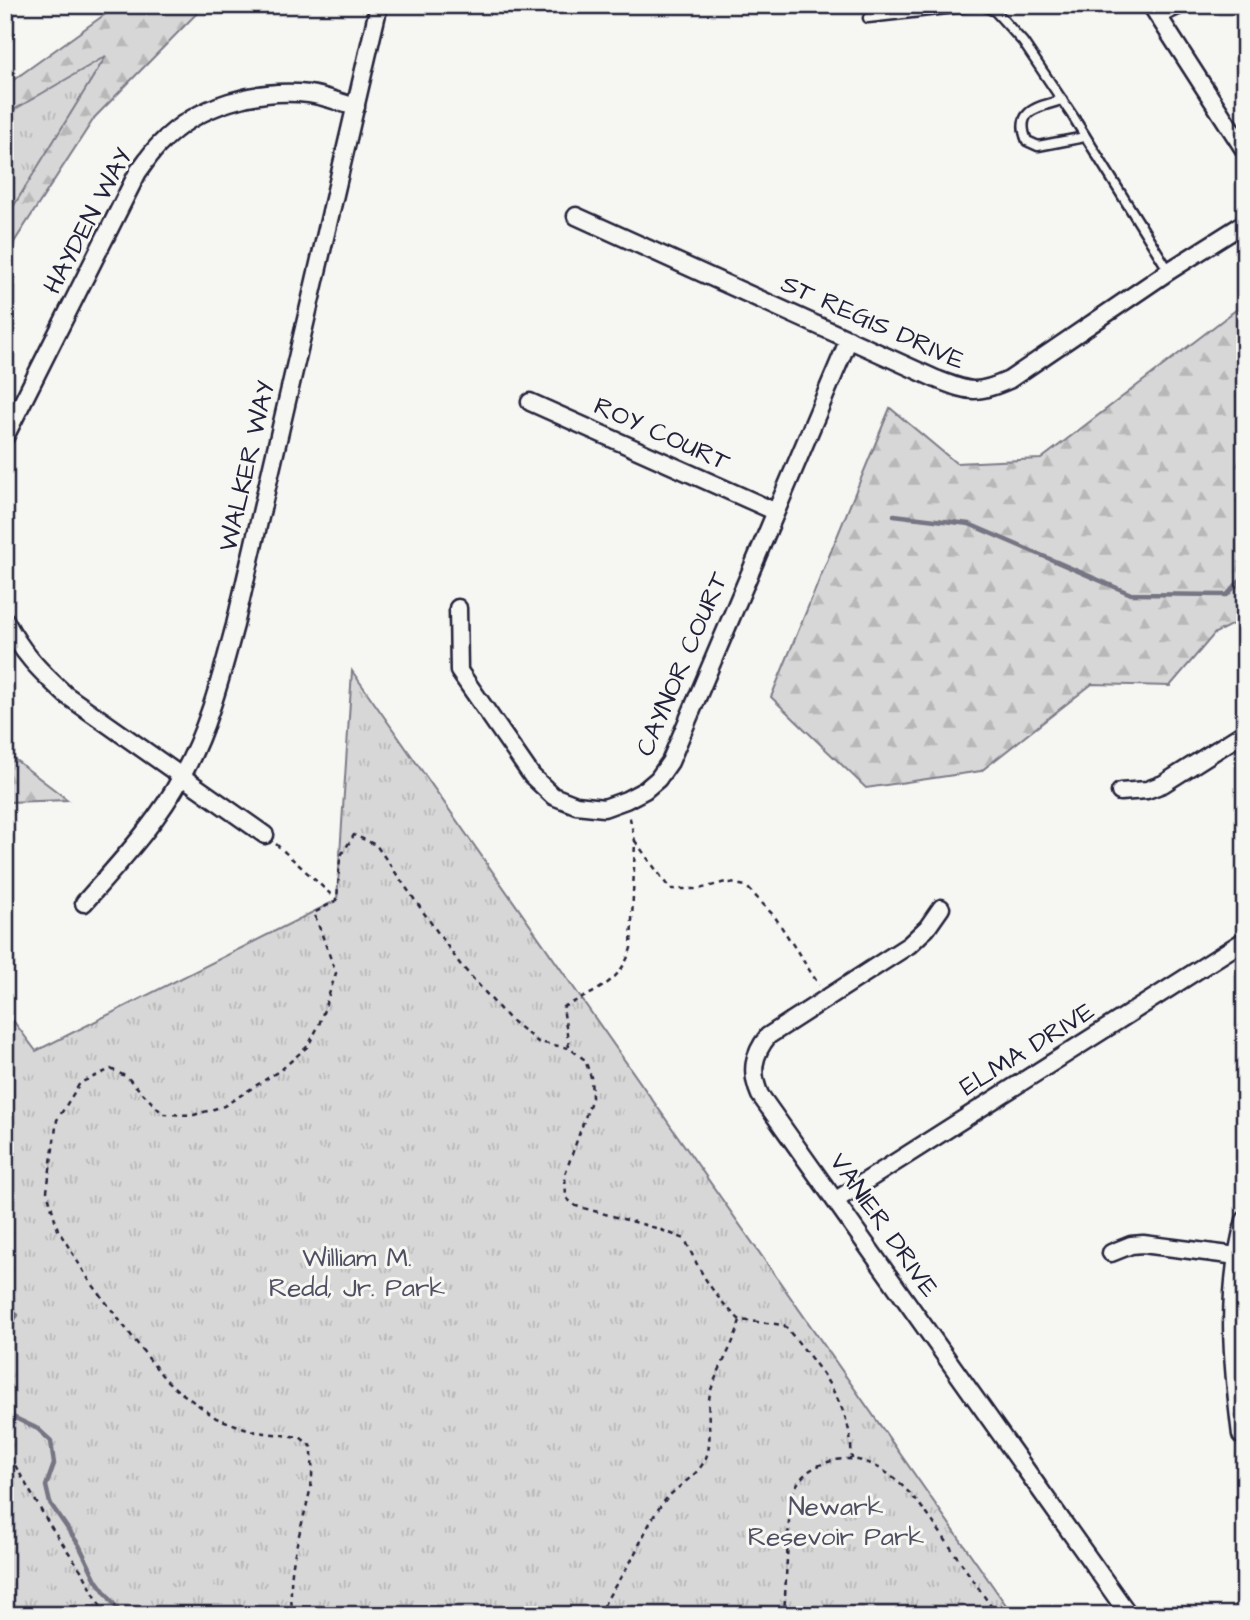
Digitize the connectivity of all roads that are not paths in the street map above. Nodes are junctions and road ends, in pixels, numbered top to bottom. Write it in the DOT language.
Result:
graph roads {
  1 [pos="379,5"];
  2 [pos="1180,5"];
  3 [pos="1155,10"];
  4 [pos="868,18"];
  5 [pos="1062,100"];
  6 [pos="356,107"];
  7 [pos="1085,138"];
  8 [pos="1245,151"];
  9 [pos="576,216"];
  10 [pos="1245,223"];
  11 [pos="1169,271"];
  12 [pos="849,339"];
  13 [pos="530,402"];
  14 [pos="5,437"];
  15 [pos="774,512"];
  16 [pos="458,608"];
  17 [pos="5,620"];
  18 [pos="1245,732"];
  19 [pos="181,778"];
  20 [pos="1120,792"];
  21 [pos="265,835"];
  22 [pos="84,903"];
  23 [pos="941,908"];
  24 [pos="1245,940"];
  25 [pos="836,1200"];
  26 [pos="1245,1220"];
  27 [pos="1111,1253"];
  28 [pos="1237,1256"];
  29 [pos="1241,1435"];
  30 [pos="1129,1615"];
  1 -- 6 [label="street, WALKER WAY"];
  2 -- 3 [label="street"];
  3 -- 8 [label="street"];
  4 -- 5 [label="lane"];
  5 -- 7 [label="lane"];
  5 -- 7 [label="lane"];
  6 -- 14 [label="street, HAYDEN WAY"];
  6 -- 19 [label="street, WALKER WAY"];
  7 -- 11 [label="lane"];
  9 -- 12 [label="street, ST REGIS DRIVE"];
  10 -- 11 [label="street, ST REGIS DRIVE"];
  11 -- 12 [label="street, ST REGIS DRIVE"];
  12 -- 15 [label="street, CAYNOR COURT"];
  13 -- 15 [label="street, ROY COURT"];
  15 -- 16 [label="street, CAYNOR COURT"];
  17 -- 19 [label="street"];
  18 -- 20 [label="street"];
  19 -- 21 [label="street"];
  19 -- 22 [label="street, WALKER WAY"];
  23 -- 25 [label="street, VANIER DRIVE"];
  24 -- 25 [label="street, ELMA DRIVE"];
  25 -- 30 [label="street, VANIER DRIVE"];
  26 -- 28 [label="street"];
  27 -- 28 [label="street"];
  28 -- 29 [label="street"];
}
